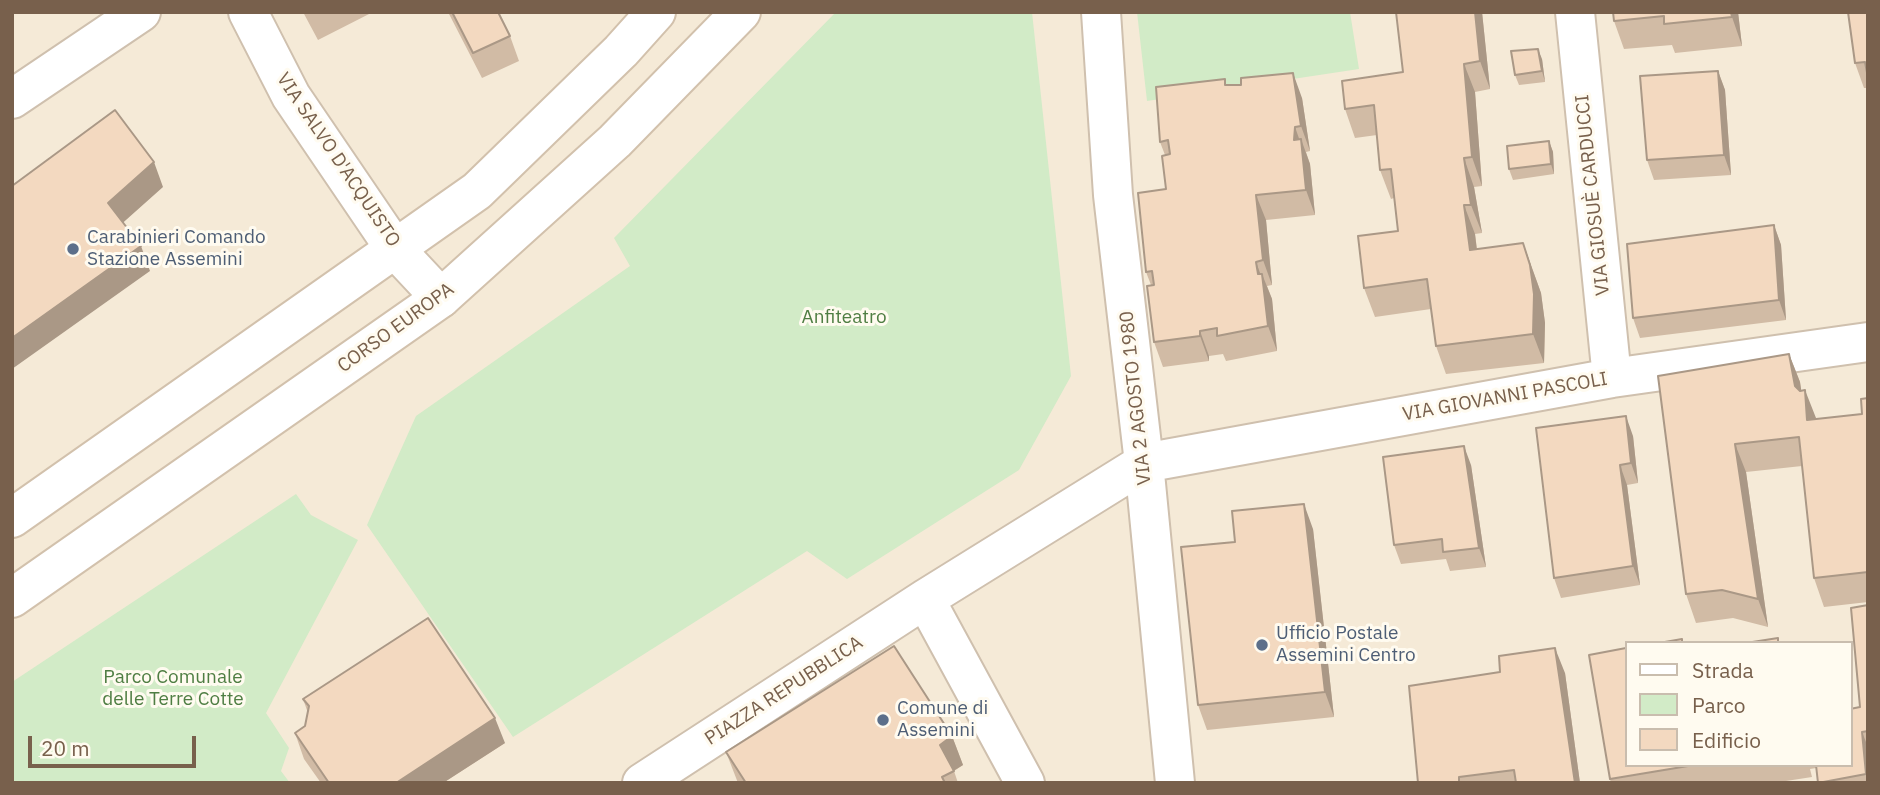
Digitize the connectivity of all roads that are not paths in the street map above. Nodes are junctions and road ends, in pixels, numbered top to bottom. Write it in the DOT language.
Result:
graph roads {
  1 [pos="141,12"];
  2 [pos="248,12"];
  3 [pos="656,12"];
  4 [pos="741,12"];
  5 [pos="1101,12"];
  6 [pos="1575,12"];
  7 [pos="12,99"];
  8 [pos="396,249"];
  9 [pos="441,298"];
  10 [pos="1868,342"];
  11 [pos="1612,378"];
  12 [pos="1144,463"];
  13 [pos="12,519"];
  14 [pos="12,598"];
  15 [pos="925,599"];
  16 [pos="642,783"];
  17 [pos="1025,783"];
  18 [pos="1174,783"];
  1 -- 7 [label="street"];
  2 -- 8 [label="street, VIA SALVO D'ACQUISTO"];
  3 -- 8 [label="street"];
  4 -- 9 [label="street, CORSO EUROPA"];
  5 -- 12 [label="street, VIA 2 AGOSTO 1980"];
  6 -- 11 [label="street, VIA GIOSUÈ CARDUCCI"];
  8 -- 9 [label="street, VIA SALVO D'ACQUISTO"];
  8 -- 13 [label="street"];
  9 -- 14 [label="street, CORSO EUROPA"];
  10 -- 11 [label="street, VIA GIOVANNI PASCOLI"];
  11 -- 12 [label="street, VIA GIOVANNI PASCOLI"];
  12 -- 15 [label="street, PIAZZA REPUBBLICA"];
  12 -- 18 [label="street, VIA 2 AGOSTO 1980"];
  15 -- 16 [label="street, PIAZZA REPUBBLICA"];
  15 -- 17 [label="street"];
}
